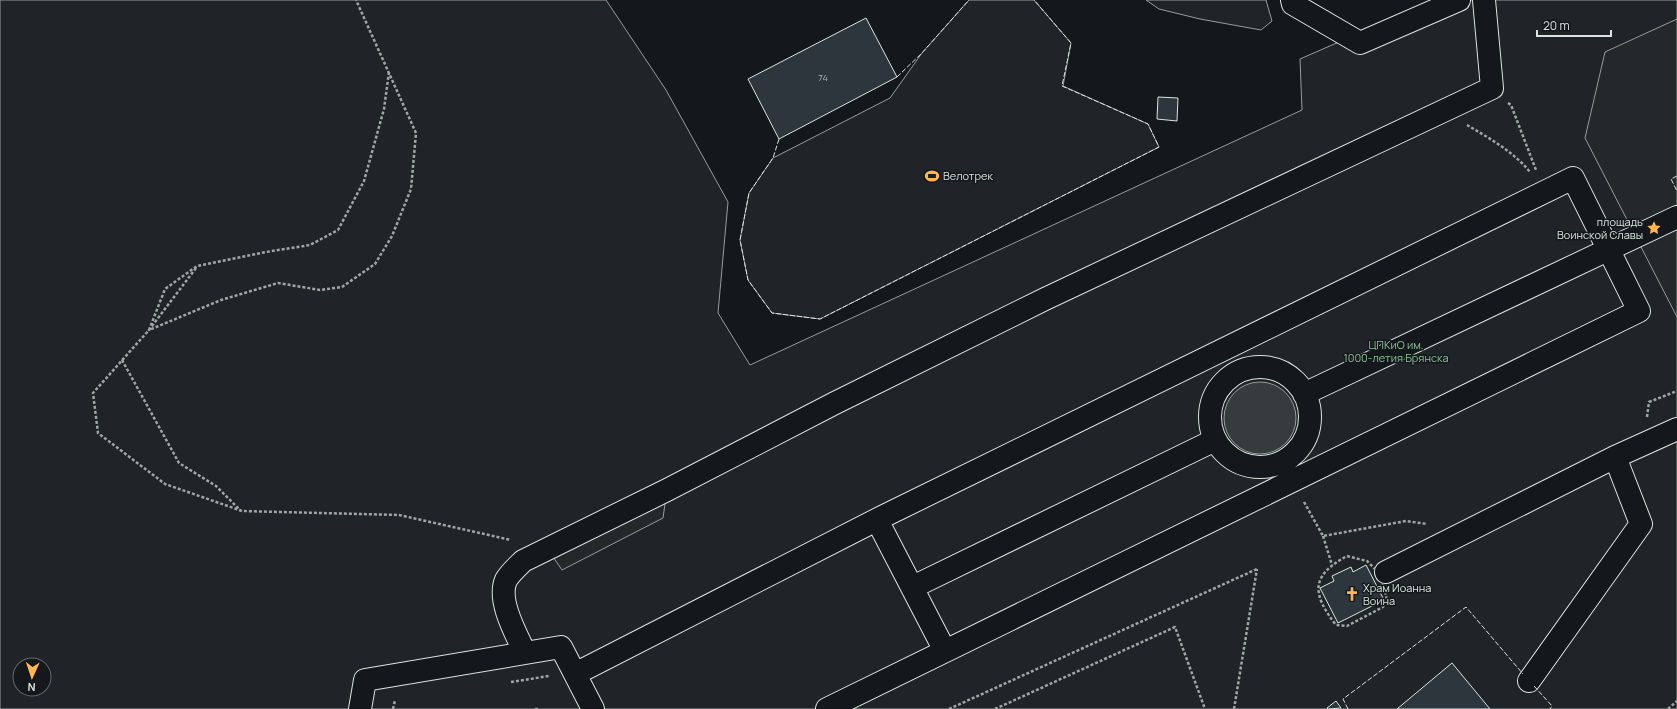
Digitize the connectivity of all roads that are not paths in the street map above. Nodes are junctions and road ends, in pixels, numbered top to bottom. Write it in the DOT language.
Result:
graph roads {
  1 [pos="1292,0"];
  2 [pos="1459,0"];
  3 [pos="1484,0"];
  4 [pos="1677,217"];
  5 [pos="1608,251"];
  6 [pos="1225,349"];
  7 [pos="1237,372"];
  8 [pos="1304,394"];
  9 [pos="1677,429"];
  10 [pos="1215,440"];
  11 [pos="1615,457"];
  12 [pos="1287,471"];
  13 [pos="877,520"];
  14 [pos="1386,572"];
  15 [pos="913,587"];
  16 [pos="945,651"];
  17 [pos="525,653"];
  18 [pos="575,674"];
  19 [pos="1529,681"];
  20 [pos="360,709"];
  21 [pos="593,709"];
  22 [pos="827,709"];
  1 -- 2 [label="street"];
  3 -- 17 [label="street"];
  4 -- 5 [label="street"];
  5 -- 6 [label="street"];
  5 -- 8 [label="street"];
  5 -- 12 [label="street"];
  6 -- 7 [label="street"];
  6 -- 13 [label="street"];
  7 -- 8 [label="street"];
  7 -- 10 [label="street"];
  8 -- 12 [label="street"];
  9 -- 11 [label="street"];
  10 -- 12 [label="street"];
  10 -- 15 [label="street"];
  11 -- 14 [label="street"];
  11 -- 19 [label="street"];
  12 -- 16 [label="street"];
  13 -- 15 [label="street"];
  13 -- 18 [label="street"];
  15 -- 16 [label="street"];
  16 -- 22 [label="street"];
  17 -- 18 [label="street"];
  17 -- 20 [label="street"];
  18 -- 21 [label="street"];
}
